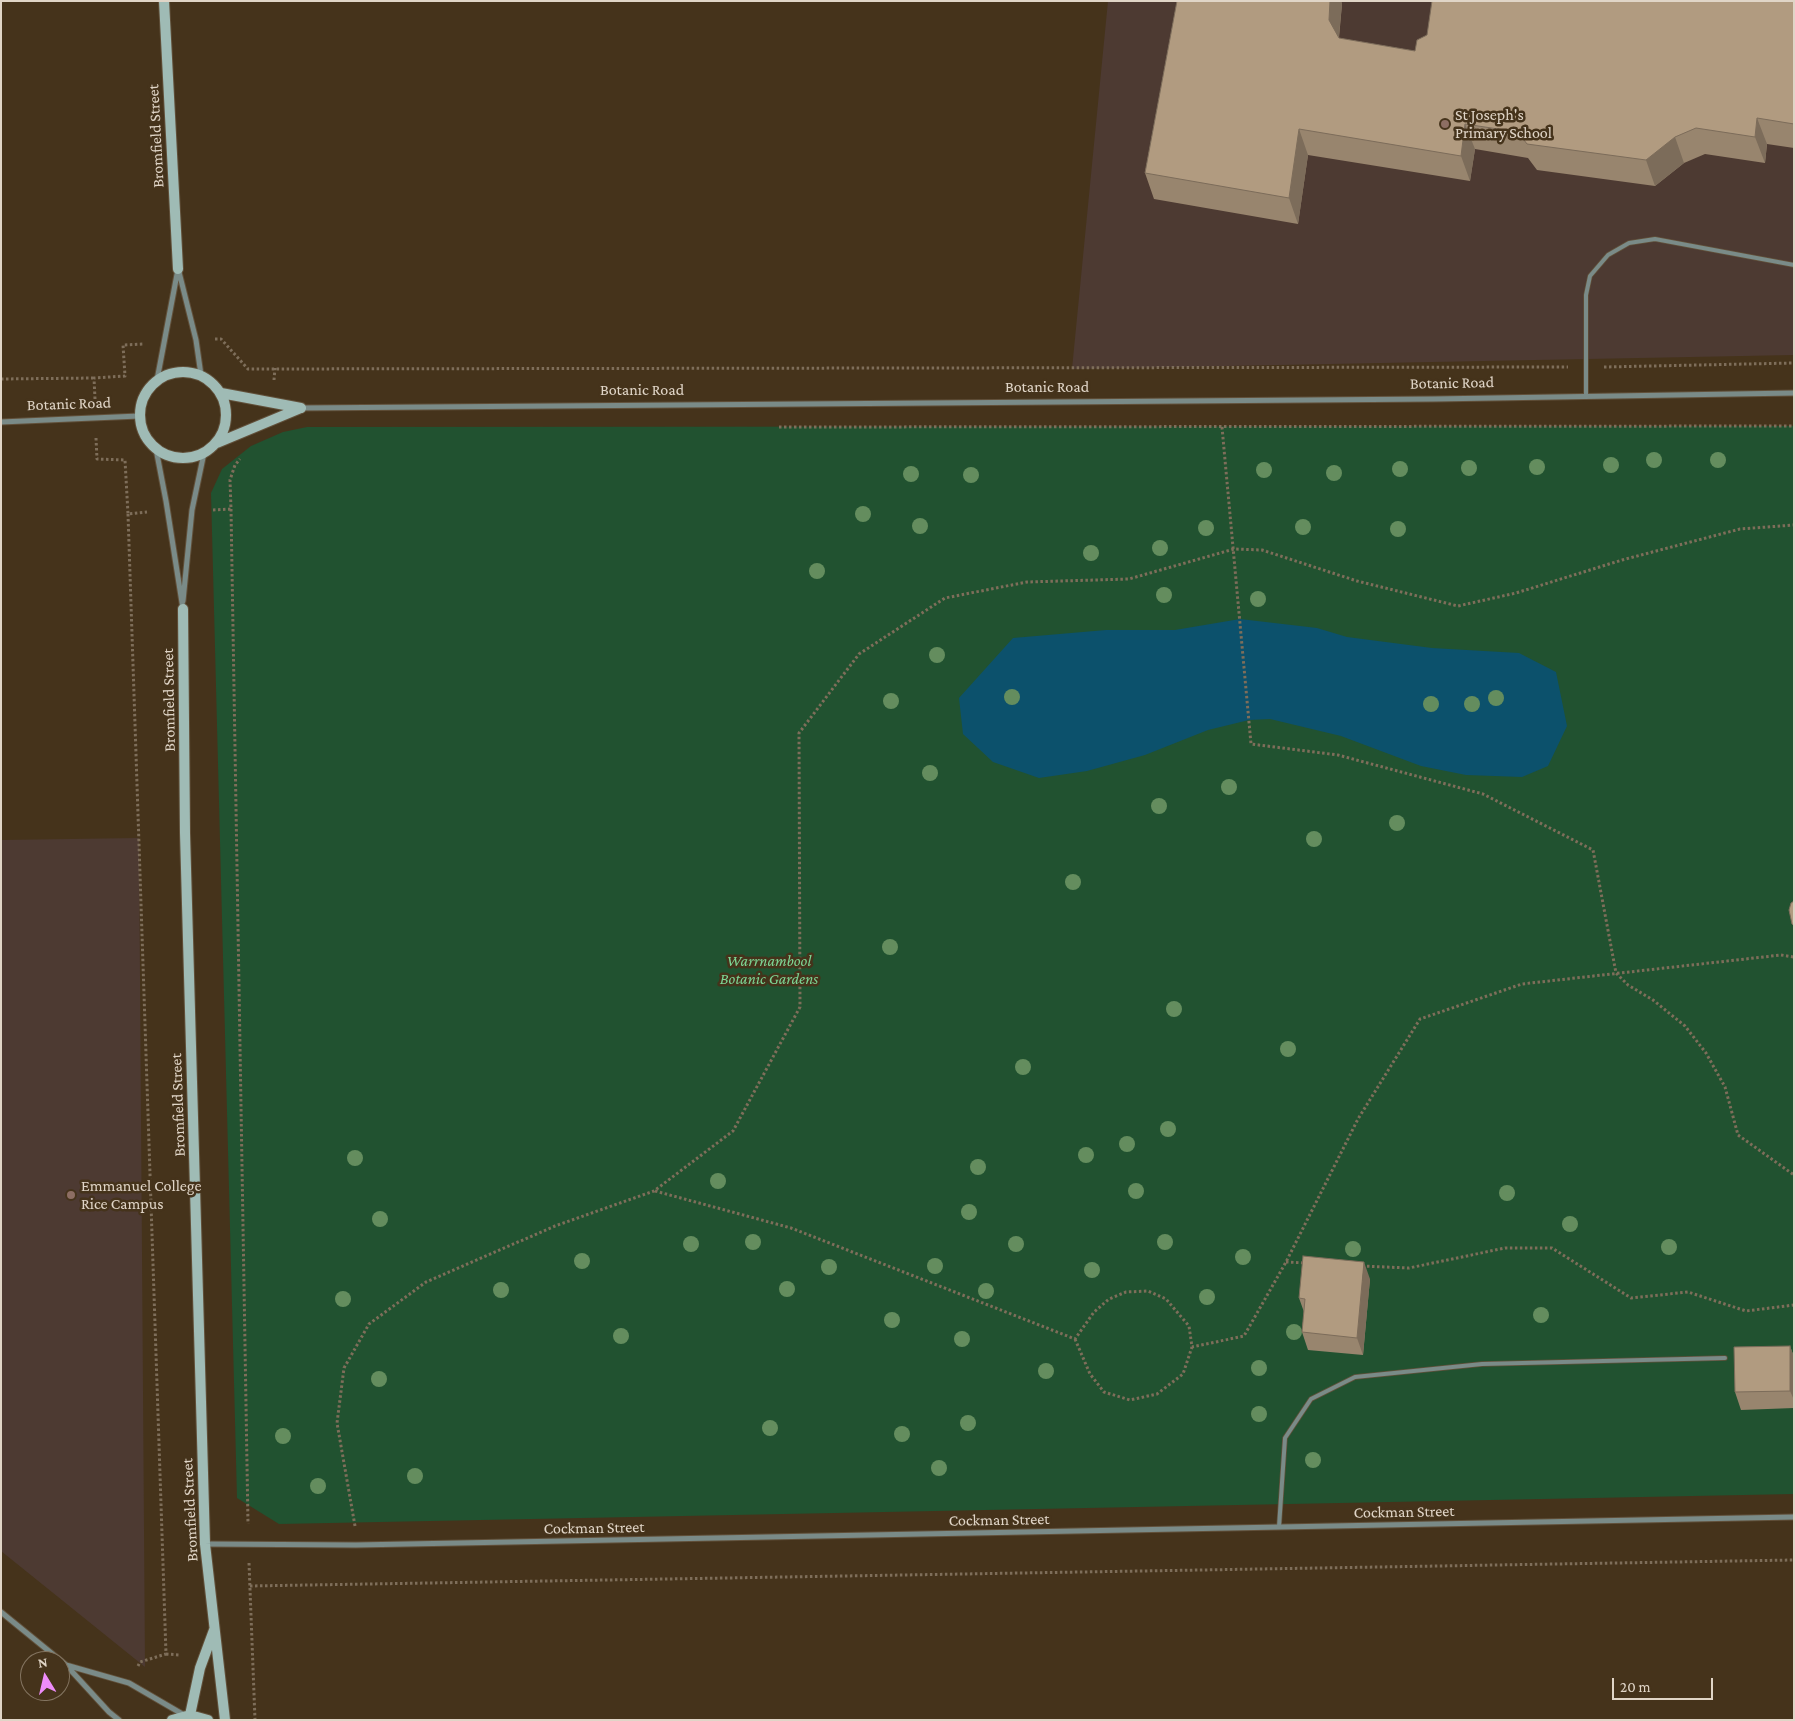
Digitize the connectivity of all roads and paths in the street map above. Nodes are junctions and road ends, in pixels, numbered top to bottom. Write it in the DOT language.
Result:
graph roads {
  1 [pos="164,1"];
  2 [pos="1794,265"];
  3 [pos="178,269"];
  4 [pos="196,340"];
  5 [pos="166,342"];
  6 [pos="1794,363"];
  7 [pos="1586,367"];
  8 [pos="275,368"];
  9 [pos="201,375"];
  10 [pos="94,378"];
  11 [pos="1,379"];
  12 [pos="157,380"];
  13 [pos="1794,393"];
  14 [pos="221,394"];
  15 [pos="1586,397"];
  16 [pos="272,401"];
  17 [pos="301,408"];
  18 [pos="139,416"];
  19 [pos="96,418"];
  20 [pos="1,422"];
  21 [pos="1794,426"];
  22 [pos="774,427"];
  23 [pos="1222,427"];
  24 [pos="217,443"];
  25 [pos="156,450"];
  26 [pos="246,452"];
  27 [pos="204,453"];
  28 [pos="231,509"];
  29 [pos="168,510"];
  30 [pos="192,510"];
  31 [pos="128,514"];
  32 [pos="1794,525"];
  33 [pos="1234,549"];
  34 [pos="183,609"];
  35 [pos="1794,957"];
  36 [pos="1616,973"];
  37 [pos="1794,1175"];
  38 [pos="654,1191"];
  39 [pos="1286,1262"];
  40 [pos="1313,1264"];
  41 [pos="1361,1266"];
  42 [pos="1794,1305"];
  43 [pos="1075,1339"];
  44 [pos="1192,1347"];
  45 [pos="1724,1358"];
  46 [pos="1794,1516"];
  47 [pos="354,1522"];
  48 [pos="1278,1527"];
  49 [pos="205,1544"];
  50 [pos="249,1545"];
  51 [pos="1794,1560"];
  52 [pos="250,1586"];
  53 [pos="1,1612"];
  54 [pos="214,1630"];
  55 [pos="49,1651"];
  56 [pos="70,1666"];
  57 [pos="70,1669"];
  58 [pos="129,1683"];
  59 [pos="187,1715"];
  60 [pos="120,1720"];
  61 [pos="172,1720"];
  62 [pos="208,1720"];
  63 [pos="225,1720"];
  64 [pos="255,1720"];
  1 -- 3 [label="street, Bromfield Street"];
  2 -- 7 [label="lane"];
  3 -- 4 [label="street, Bromfield Street"];
  3 -- 5 [label="street, Bromfield Street"];
  4 -- 8 [label="path"];
  4 -- 9 [label="street, Bromfield Street"];
  5 -- 10 [label="path"];
  5 -- 12 [label="street, Bromfield Street"];
  6 -- 7 [label="path"];
  7 -- 8 [label="path"];
  7 -- 15 [label="lane"];
  8 -- 16 [label="path"];
  9 -- 12 [label="street"];
  9 -- 14 [label="street"];
  10 -- 11 [label="path"];
  10 -- 19 [label="path"];
  12 -- 18 [label="street"];
  13 -- 15 [label="street, Botanic Road"];
  14 -- 16 [label="street, Botanic Road"];
  14 -- 24 [label="street"];
  15 -- 17 [label="street, Botanic Road"];
  16 -- 17 [label="street, Botanic Road"];
  17 -- 24 [label="street, Botanic Road"];
  18 -- 19 [label="street, Botanic Road"];
  18 -- 25 [label="street"];
  19 -- 20 [label="street, Botanic Road"];
  19 -- 31 [label="path"];
  21 -- 23 [label="path"];
  22 -- 23 [label="path"];
  23 -- 33 [label="path"];
  24 -- 27 [label="street"];
  25 -- 27 [label="street"];
  25 -- 29 [label="street, Bromfield Street"];
  26 -- 28 [label="path"];
  27 -- 30 [label="street, Bromfield Street"];
  28 -- 30 [label="path"];
  28 -- 50 [label="path"];
  29 -- 31 [label="path"];
  29 -- 34 [label="street, Bromfield Street"];
  30 -- 34 [label="street, Bromfield Street"];
  31 -- 58 [label="path"];
  32 -- 33 [label="path"];
  33 -- 36 [label="path"];
  33 -- 38 [label="path"];
  34 -- 49 [label="street, Bromfield Street"];
  35 -- 36 [label="path"];
  36 -- 37 [label="path"];
  36 -- 39 [label="path"];
  38 -- 43 [label="path"];
  38 -- 47 [label="path"];
  39 -- 40 [label="path"];
  39 -- 44 [label="path"];
  41 -- 42 [label="path"];
  43 -- 44 [label="path"];
  43 -- 44 [label="path"];
  45 -- 48 [label="lane"];
  46 -- 48 [label="street, Cockman Street"];
  48 -- 50 [label="street, Cockman Street"];
  49 -- 50 [label="street, Cockman Street"];
  49 -- 54 [label="street, Bromfield Street"];
  50 -- 52 [label="path"];
  51 -- 52 [label="path"];
  52 -- 64 [label="path"];
  53 -- 55 [label="street"];
  54 -- 59 [label="street, Bromfield Street"];
  54 -- 63 [label="street, Bromfield Street"];
  56 -- 58 [label="street"];
  57 -- 60 [label="street"];
  58 -- 59 [label="street"];
  59 -- 61 [label="street"];
  59 -- 62 [label="street"];
}
